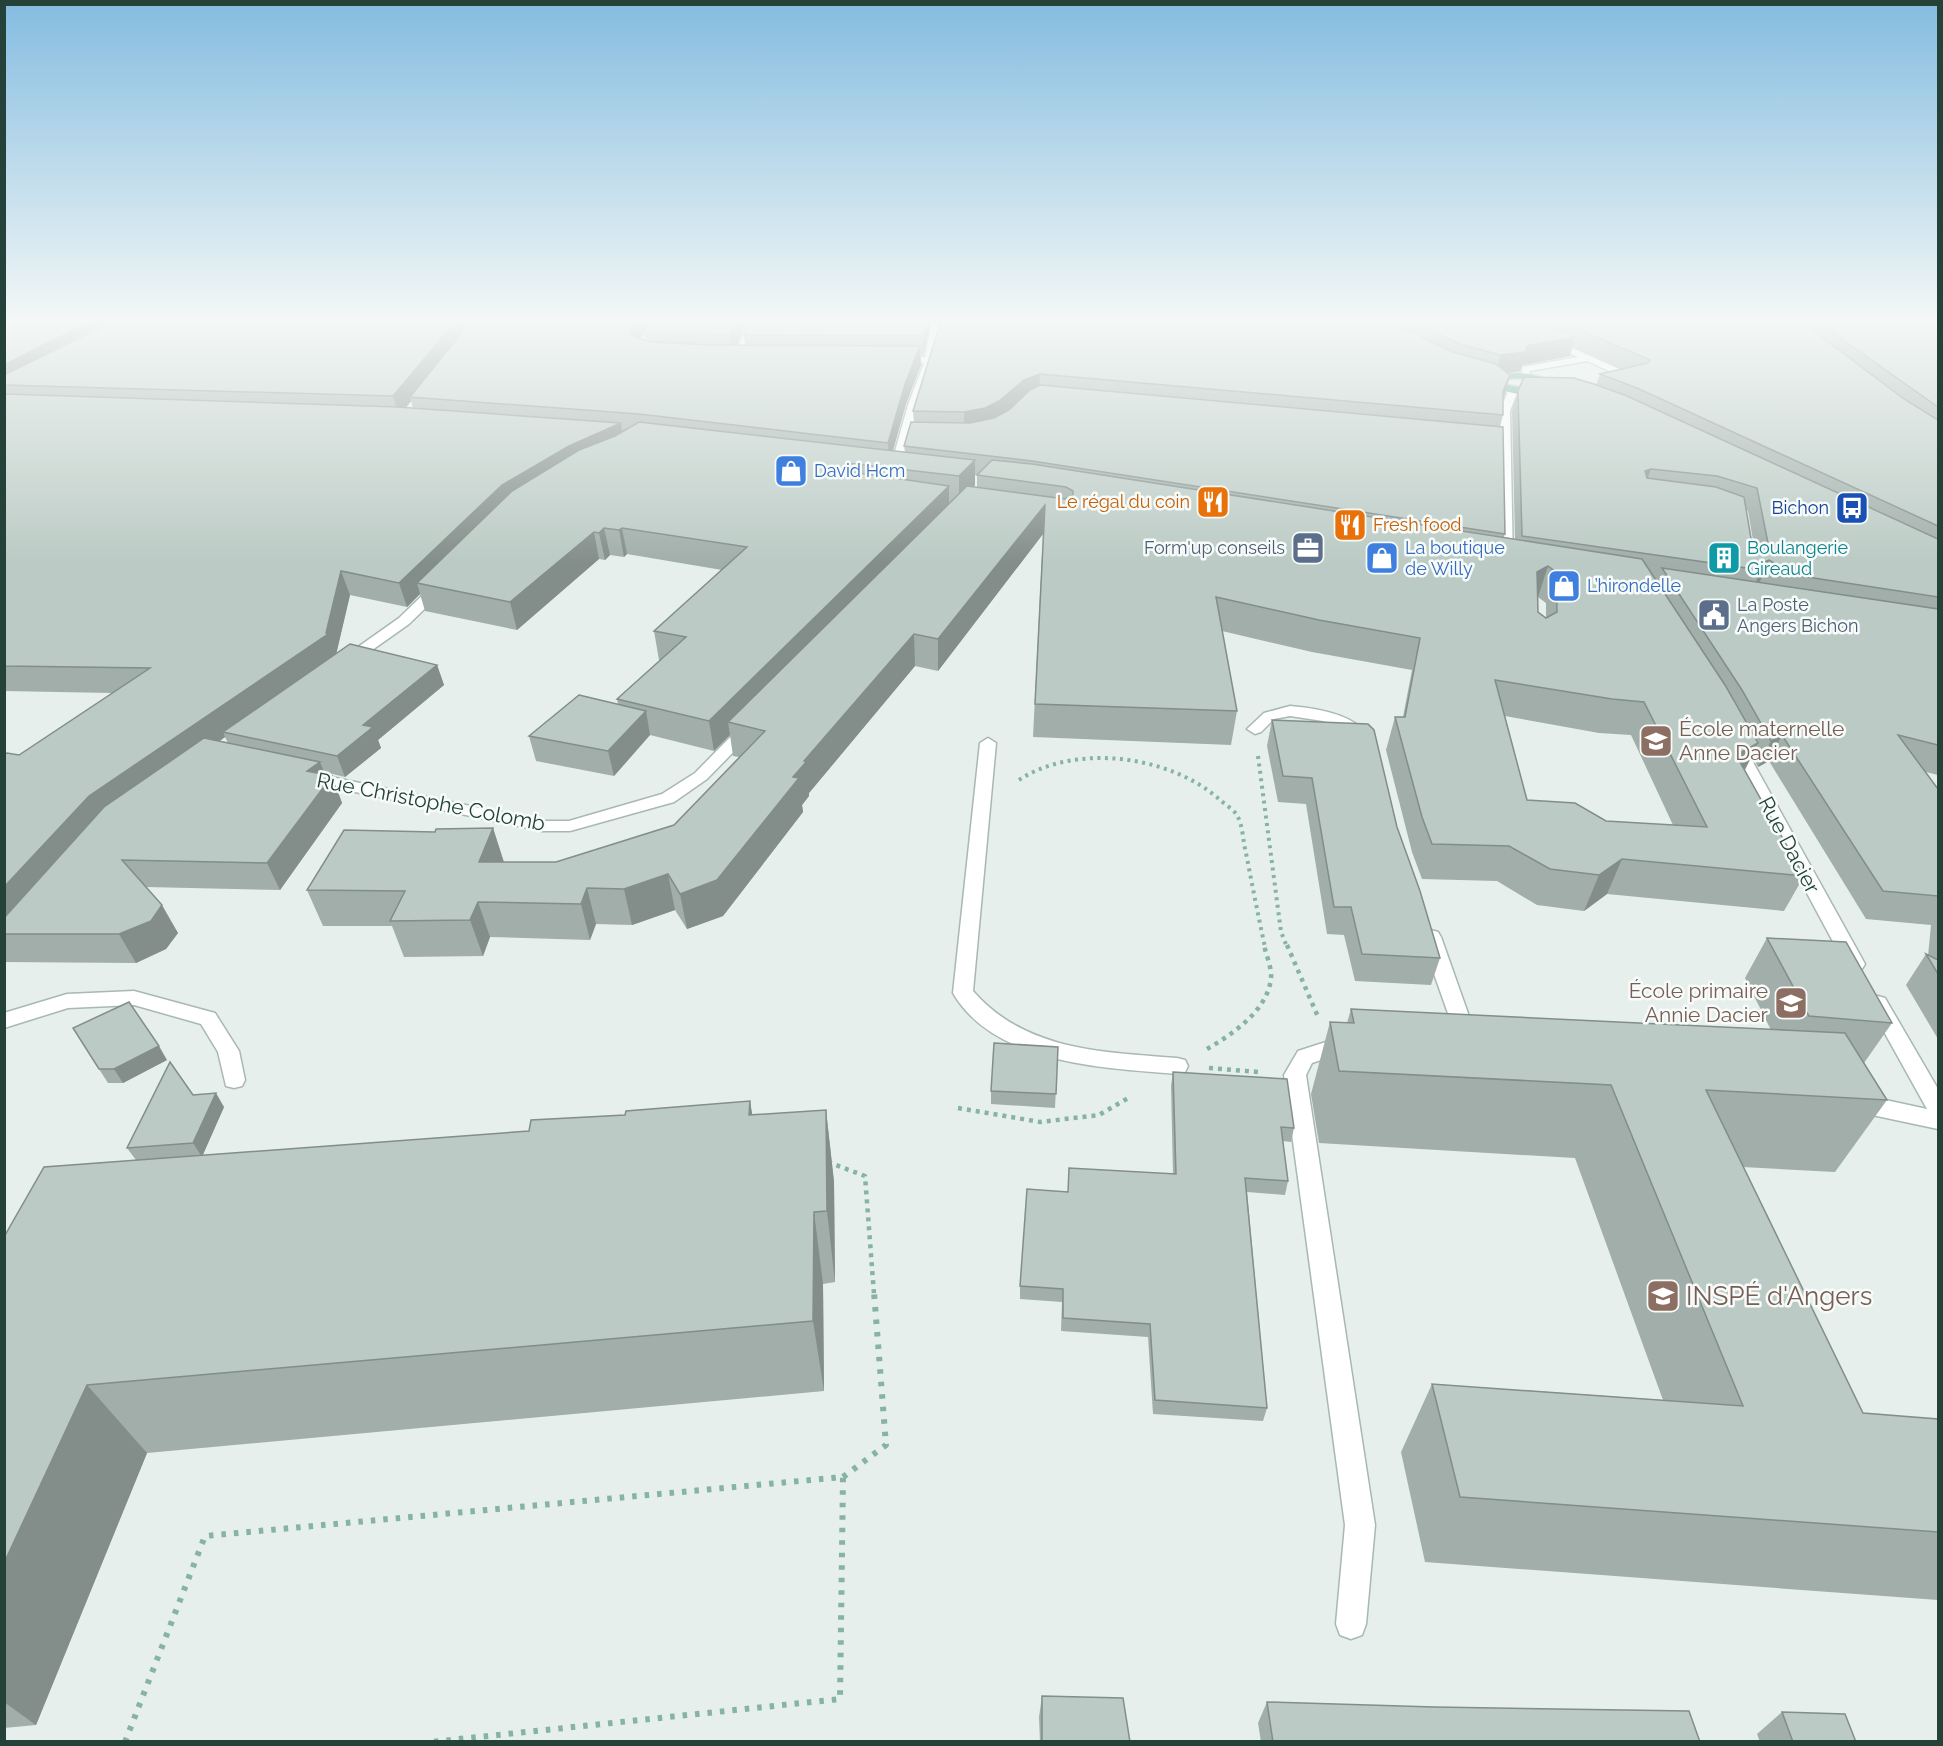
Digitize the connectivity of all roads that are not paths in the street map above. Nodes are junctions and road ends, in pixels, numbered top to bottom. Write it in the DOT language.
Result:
graph roads {
  1 [pos="915,401"];
  2 [pos="1509,401"];
  3 [pos="896,469"];
  4 [pos="1507,564"];
  5 [pos="447,579"];
  6 [pos="336,669"];
  7 [pos="759,717"];
  8 [pos="1255,729"];
  9 [pos="1729,734"];
  10 [pos="988,742"];
  11 [pos="1370,746"];
  12 [pos="297,775"];
  13 [pos="1425,919"];
  14 [pos="4,1021"];
  15 [pos="1363,1047"];
  16 [pos="1450,1053"];
  17 [pos="1178,1066"];
  18 [pos="234,1080"];
  19 [pos="1837,1098"];
  20 [pos="1938,1108"];
  21 [pos="1938,1120"];
  22 [pos="1351,1624"];
  1 -- 3 [label="street"];
  2 -- 4 [label="street"];
  5 -- 6 [label="street"];
  7 -- 12 [label="street, Rue Christophe Colomb"];
  8 -- 11 [label="street"];
  9 -- 20 [label="street, Rue Dacier"];
  10 -- 17 [label="street"];
  13 -- 16 [label="street"];
  14 -- 18 [label="street"];
  15 -- 22 [label="street"];
  19 -- 21 [label="street"];
}
